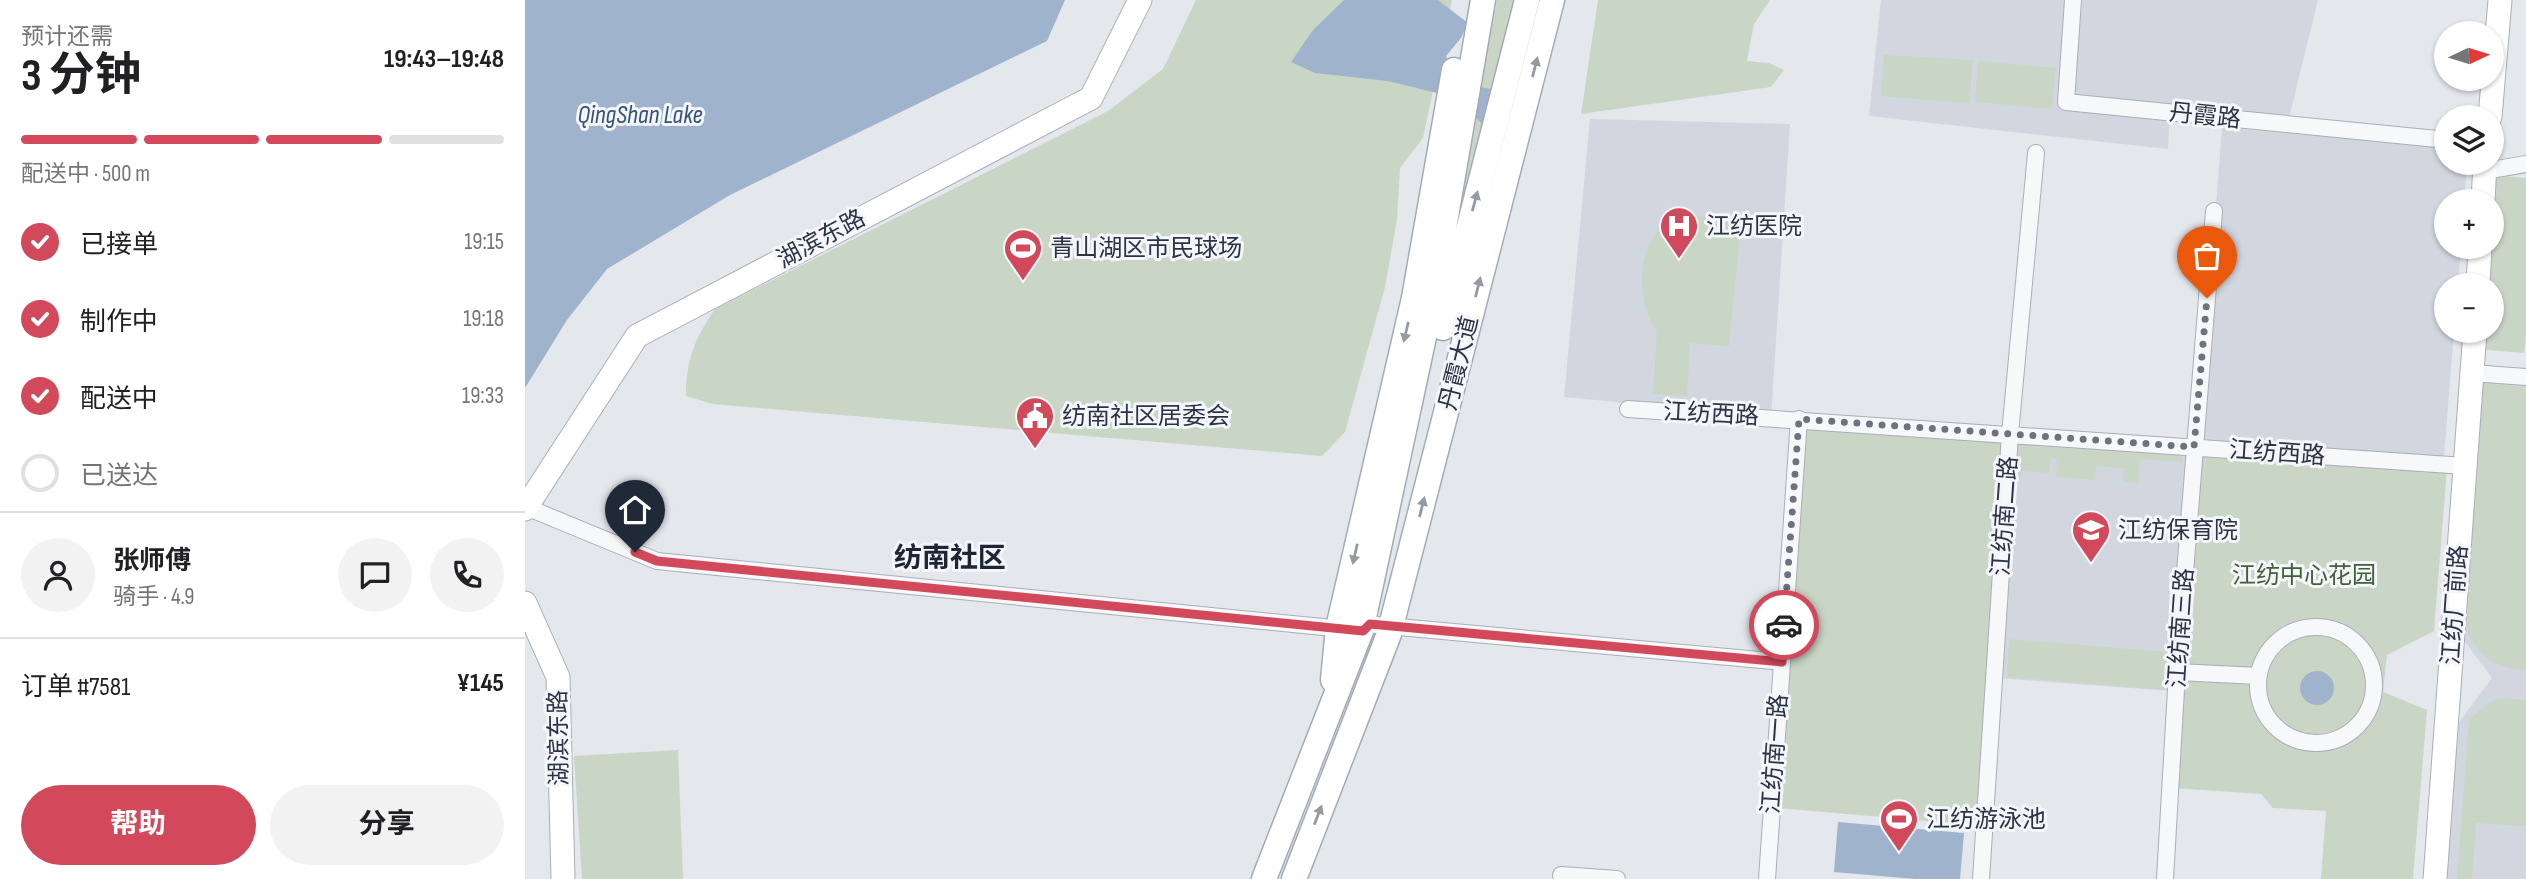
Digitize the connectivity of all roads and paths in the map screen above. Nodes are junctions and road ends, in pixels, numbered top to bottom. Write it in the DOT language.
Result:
graph roads {
  1 [pos="1140,0"];
  2 [pos="1466,0"];
  3 [pos="1483,0"];
  4 [pos="1527,0"];
  5 [pos="1552,0"];
  6 [pos="2073,0"];
  7 [pos="2500,0"];
  8 [pos="2491,105"];
  9 [pos="2434,139"];
  10 [pos="2036,153"];
  11 [pos="2526,156"];
  12 [pos="2504,161"];
  13 [pos="2526,164"];
  14 [pos="2504,165"];
  15 [pos="2214,211"];
  16 [pos="2474,343"];
  17 [pos="2472,373"];
  18 [pos="2526,377"];
  19 [pos="1628,409"];
  20 [pos="1799,419"];
  21 [pos="2010,434"];
  22 [pos="2194,447"];
  23 [pos="2465,466"];
  24 [pos="525,508"];
  25 [pos="525,603"];
  26 [pos="1367,628"];
  27 [pos="1782,662"];
  28 [pos="2177,672"];
  29 [pos="2258,676"];
  30 [pos="1561,874"];
  31 [pos="563,879"];
  32 [pos="1264,879"];
  33 [pos="1294,879"];
  34 [pos="1617,879"];
  35 [pos="1767,879"];
  36 [pos="1982,879"];
  37 [pos="2165,879"];
  38 [pos="2435,879"];
  1 -- 24 [label="street, 湖滨东路"];
  2 -- 26 [label="main road, 丹霞大道, one-way"];
  3 -- 26 [label="main road, 丹霞大道"];
  26 -- 4 [label="main road, 丹霞大道, one-way"];
  26 -- 5 [label="main road, 丹霞大道, one-way"];
  6 -- 9 [label="street, 丹霞路"];
  7 -- 8 [label="street"];
  10 -- 21 [label="street, 江纺南二路"];
  11 -- 12 [label="street"];
  13 -- 14 [label="street"];
  15 -- 22 [label="street, 江纺南三路"];
  16 -- 17 [label="street, 江纺厂前路"];
  17 -- 18 [label="street"];
  17 -- 23 [label="street, 江纺厂前路"];
  19 -- 20 [label="street, 江纺西路"];
  20 -- 21 [label="street, 江纺西路"];
  20 -- 27 [label="street, 江纺南一路"];
  21 -- 22 [label="street, 江纺西路"];
  21 -- 36 [label="street, 江纺南二路"];
  22 -- 23 [label="street, 江纺西路"];
  22 -- 28 [label="street, 江纺南三路"];
  23 -- 38 [label="street, 江纺厂前路"];
  24 -- 26 [label="street"];
  25 -- 31 [label="street, 湖滨东路"];
  26 -- 27 [label="street"];
  26 -- 32 [label="main road, 丹霞大道"];
  33 -- 26 [label="main road, 丹霞大道, one-way"];
  27 -- 35 [label="street, 江纺南一路"];
  28 -- 29 [label="street"];
  28 -- 37 [label="street, 江纺南三路"];
  29 -- 29 [label="street"];
  30 -- 34 [label="street"];
}
